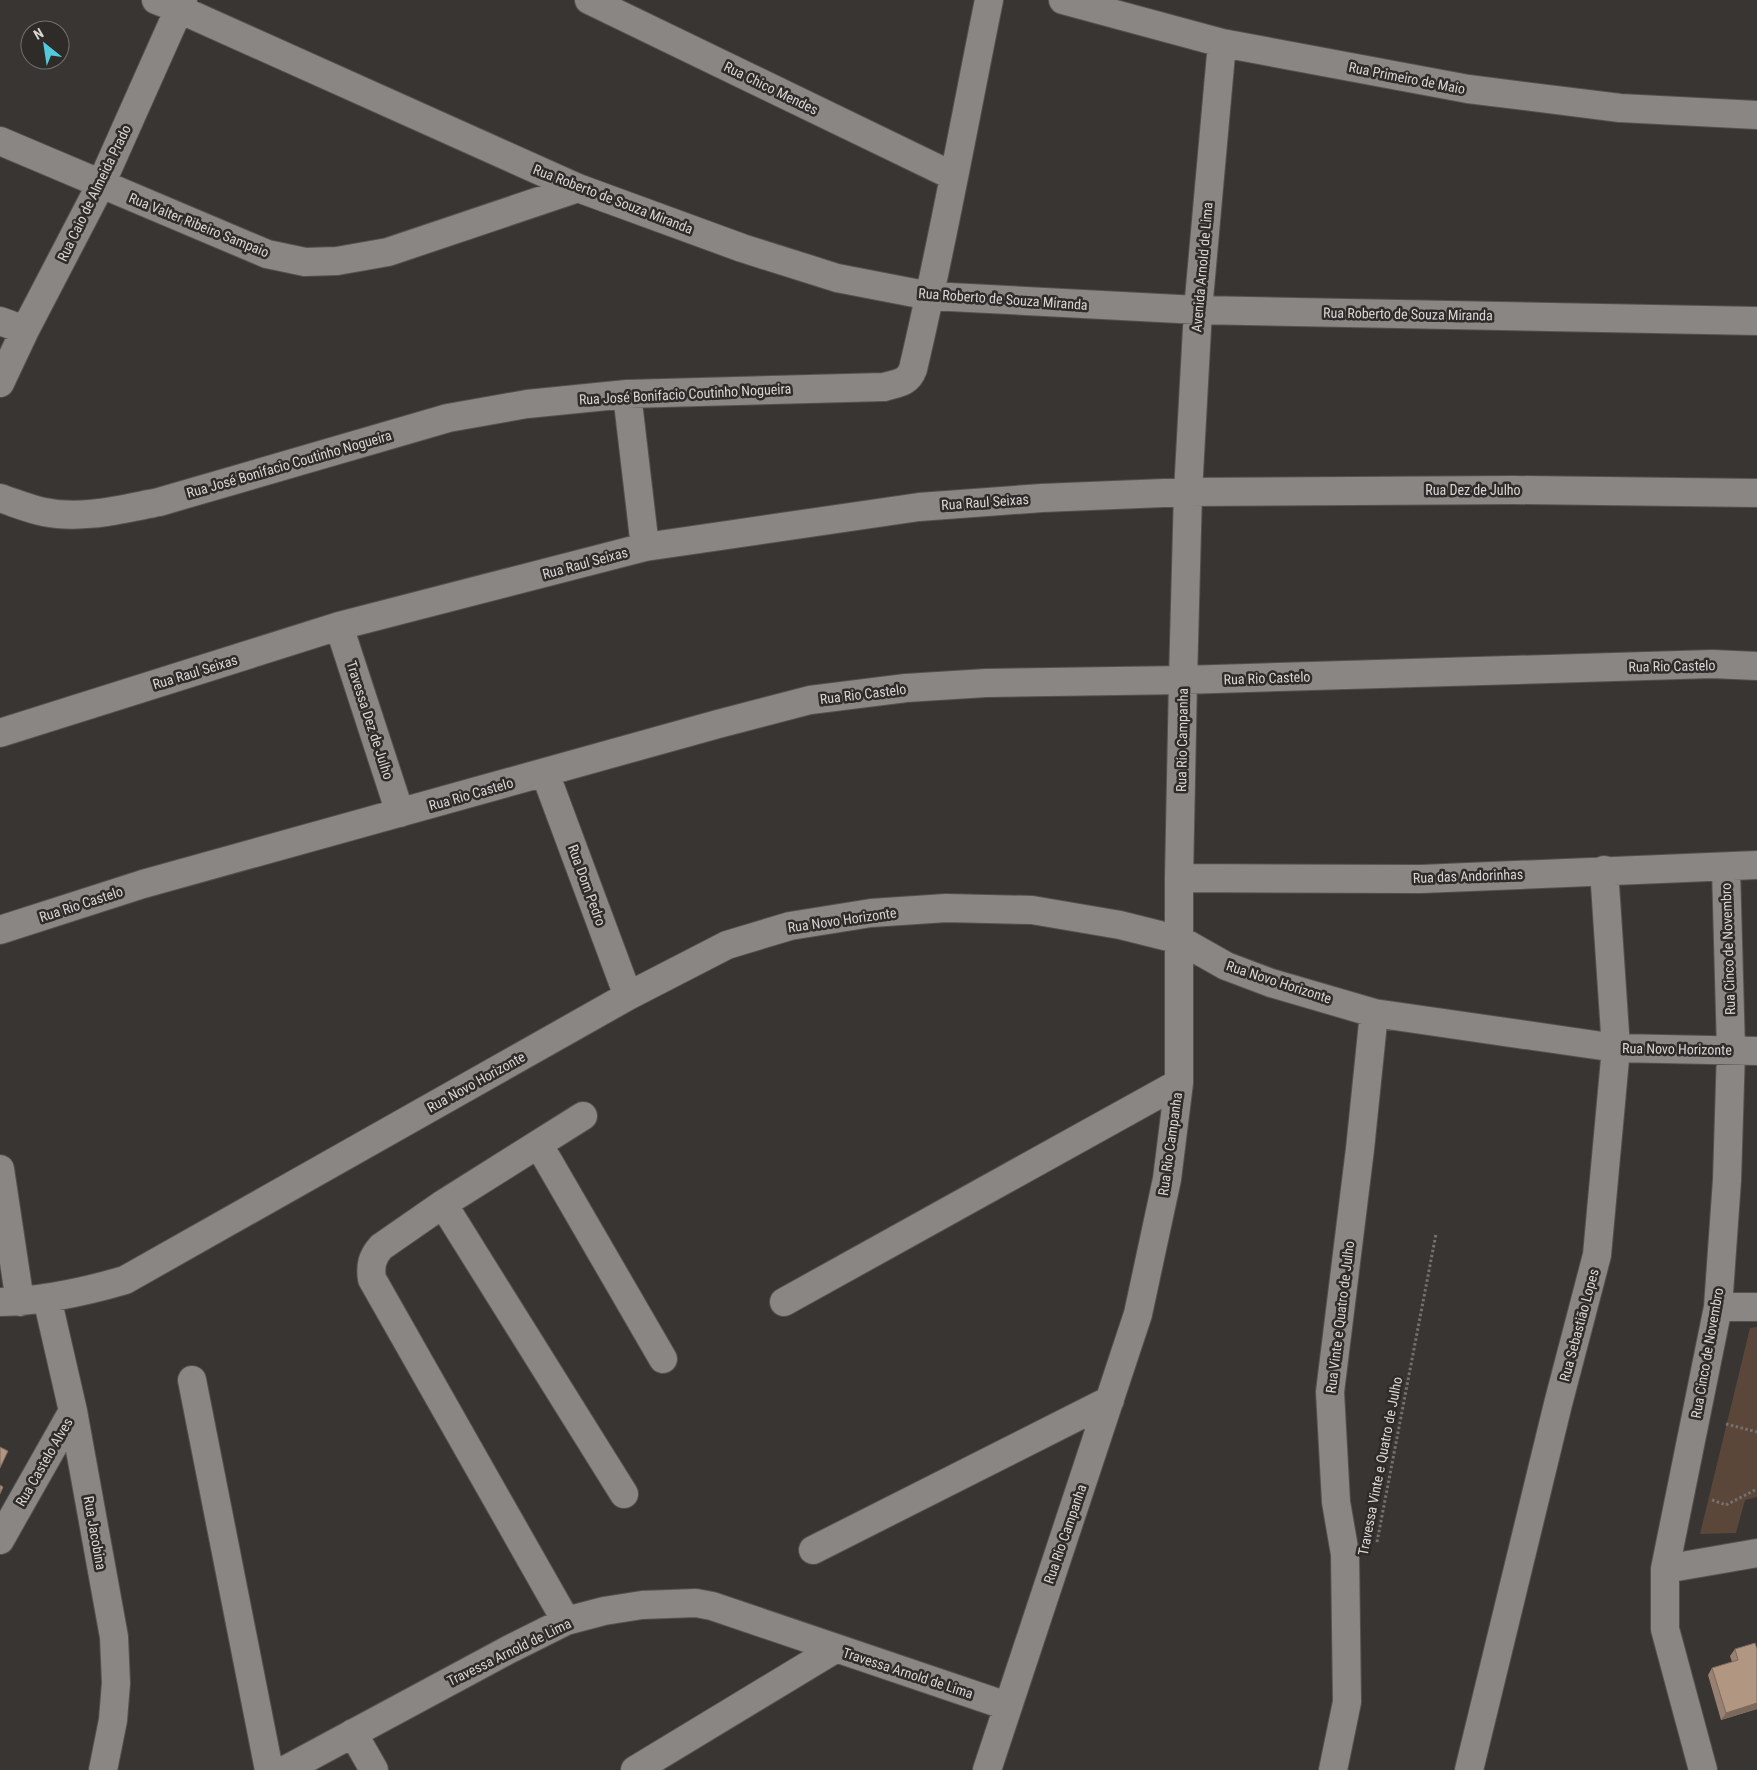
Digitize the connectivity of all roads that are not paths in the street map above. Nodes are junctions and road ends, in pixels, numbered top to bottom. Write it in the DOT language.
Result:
graph roads {
  1 [pos="589,0"];
  2 [pos="989,0"];
  3 [pos="1063,0"];
  4 [pos="172,3"];
  5 [pos="1222,43"];
  6 [pos="1757,115"];
  7 [pos="0,141"];
  8 [pos="953,176"];
  9 [pos="101,184"];
  10 [pos="578,188"];
  11 [pos="930,296"];
  12 [pos="1198,310"];
  13 [pos="0,321"];
  14 [pos="1757,321"];
  15 [pos="25,330"];
  16 [pos="0,383"];
  17 [pos="627,394"];
  18 [pos="1188,492"];
  19 [pos="1757,493"];
  20 [pos="0,498"];
  21 [pos="645,547"];
  22 [pos="339,626"];
  23 [pos="1757,666"];
  24 [pos="1183,680"];
  25 [pos="0,733"];
  26 [pos="545,773"];
  27 [pos="400,813"];
  28 [pos="1757,865"];
  29 [pos="1726,868"];
  30 [pos="1604,870"];
  31 [pos="1179,878"];
  32 [pos="0,930"];
  33 [pos="1180,940"];
  34 [pos="628,996"];
  35 [pos="1374,1012"];
  36 [pos="1616,1048"];
  37 [pos="1744,1050"];
  38 [pos="1179,1082"];
  39 [pos="583,1116"];
  40 [pos="539,1145"];
  41 [pos="0,1169"];
  42 [pos="444,1204"];
  43 [pos="47,1298"];
  44 [pos="10,1302"];
  45 [pos="784,1302"];
  46 [pos="1718,1307"];
  47 [pos="1757,1307"];
  48 [pos="663,1359"];
  49 [pos="192,1380"];
  50 [pos="1110,1400"];
  51 [pos="73,1411"];
  52 [pos="624,1494"];
  53 [pos="0,1540"];
  54 [pos="813,1550"];
  55 [pos="1757,1553"];
  56 [pos="1665,1569"];
  57 [pos="566,1621"];
  58 [pos="835,1649"];
  59 [pos="1007,1706"];
  60 [pos="353,1733"];
  61 [pos="103,1770"];
  62 [pos="269,1770"];
  63 [pos="285,1770"];
  64 [pos="374,1770"];
  65 [pos="635,1770"];
  66 [pos="987,1770"];
  67 [pos="1333,1770"];
  68 [pos="1469,1770"];
  69 [pos="1703,1770"];
  1 -- 8 [label="street, Rua Chico Mendes"];
  2 -- 8 [label="street, Rua José Bonifacio Coutinho Nogueira"];
  3 -- 5 [label="street, Rua Primeiro de Maio"];
  4 -- 9 [label="street, Rua Caio de Almeida Prado"];
  4 -- 10 [label="street, Rua Roberto de Souza Miranda"];
  5 -- 6 [label="street, Rua Primeiro de Maio"];
  5 -- 12 [label="street, Avenida Arnold de Lima"];
  7 -- 9 [label="street, Rua Valter Ribeiro Sampaio"];
  8 -- 11 [label="street, Rua José Bonifacio Coutinho Nogueira"];
  9 -- 10 [label="street, Rua Valter Ribeiro Sampaio"];
  9 -- 15 [label="street, Rua Caio de Almeida Prado"];
  10 -- 11 [label="street, Rua Roberto de Souza Miranda"];
  11 -- 12 [label="street, Rua Roberto de Souza Miranda"];
  11 -- 17 [label="street, Rua José Bonifacio Coutinho Nogueira"];
  12 -- 14 [label="street, Rua Roberto de Souza Miranda"];
  12 -- 18 [label="street, Avenida Arnold de Lima"];
  13 -- 15 [label="street"];
  15 -- 16 [label="street, Rua Caio de Almeida Prado"];
  17 -- 20 [label="street, Rua José Bonifacio Coutinho Nogueira"];
  17 -- 21 [label="street"];
  18 -- 19 [label="street, Rua Dez de Julho"];
  18 -- 21 [label="street, Rua Raul Seixas"];
  18 -- 24 [label="street, Rua Rio Campanha"];
  21 -- 22 [label="street, Rua Raul Seixas"];
  22 -- 25 [label="street, Rua Raul Seixas"];
  22 -- 27 [label="street, Travessa Dez de Julho"];
  23 -- 24 [label="street, Rua Rio Castelo"];
  24 -- 26 [label="street, Rua Rio Castelo"];
  24 -- 31 [label="street, Rua Rio Campanha"];
  26 -- 27 [label="street, Rua Rio Castelo"];
  26 -- 34 [label="street, Rua Dom Pedro"];
  27 -- 32 [label="street, Rua Rio Castelo"];
  28 -- 29 [label="street, Rua das Andorinhas"];
  29 -- 30 [label="street, Rua das Andorinhas"];
  29 -- 37 [label="street, Rua Cinco de Novembro"];
  30 -- 31 [label="street, Rua das Andorinhas"];
  30 -- 36 [label="street, Rua Sebastião Lopes"];
  31 -- 33 [label="street, Rua Rio Campanha"];
  33 -- 34 [label="street, Rua Novo Horizonte"];
  33 -- 35 [label="street, Rua Novo Horizonte"];
  33 -- 38 [label="street, Rua Rio Campanha"];
  34 -- 43 [label="street, Rua Novo Horizonte"];
  35 -- 36 [label="street, Rua Novo Horizonte"];
  35 -- 67 [label="street, Rua Vinte e Quatro de Julho"];
  36 -- 37 [label="street, Rua Novo Horizonte"];
  36 -- 68 [label="street, Rua Sebastião Lopes"];
  37 -- 46 [label="street, Rua Cinco de Novembro"];
  38 -- 45 [label="street"];
  38 -- 50 [label="street, Rua Rio Campanha"];
  39 -- 40 [label="street"];
  40 -- 42 [label="street"];
  40 -- 48 [label="street"];
  41 -- 44 [label="street"];
  42 -- 52 [label="street"];
  42 -- 57 [label="street"];
  43 -- 44 [label="street, Rua Novo Horizonte"];
  43 -- 51 [label="street, Rua Jacobina"];
  46 -- 47 [label="street"];
  46 -- 56 [label="street, Rua Cinco de Novembro"];
  49 -- 62 [label="street"];
  50 -- 54 [label="street"];
  50 -- 59 [label="street, Rua Rio Campanha"];
  51 -- 53 [label="street, Rua Castelo Alves"];
  51 -- 61 [label="street, Rua Jacobina"];
  55 -- 56 [label="street"];
  56 -- 69 [label="street, Rua Cinco de Novembro"];
  57 -- 58 [label="street, Travessa Arnold de Lima"];
  57 -- 60 [label="street, Travessa Arnold de Lima"];
  58 -- 59 [label="street, Travessa Arnold de Lima"];
  58 -- 65 [label="street"];
  59 -- 66 [label="street, Rua Rio Campanha"];
  60 -- 63 [label="street, Travessa Arnold de Lima"];
  60 -- 64 [label="street"];
}
